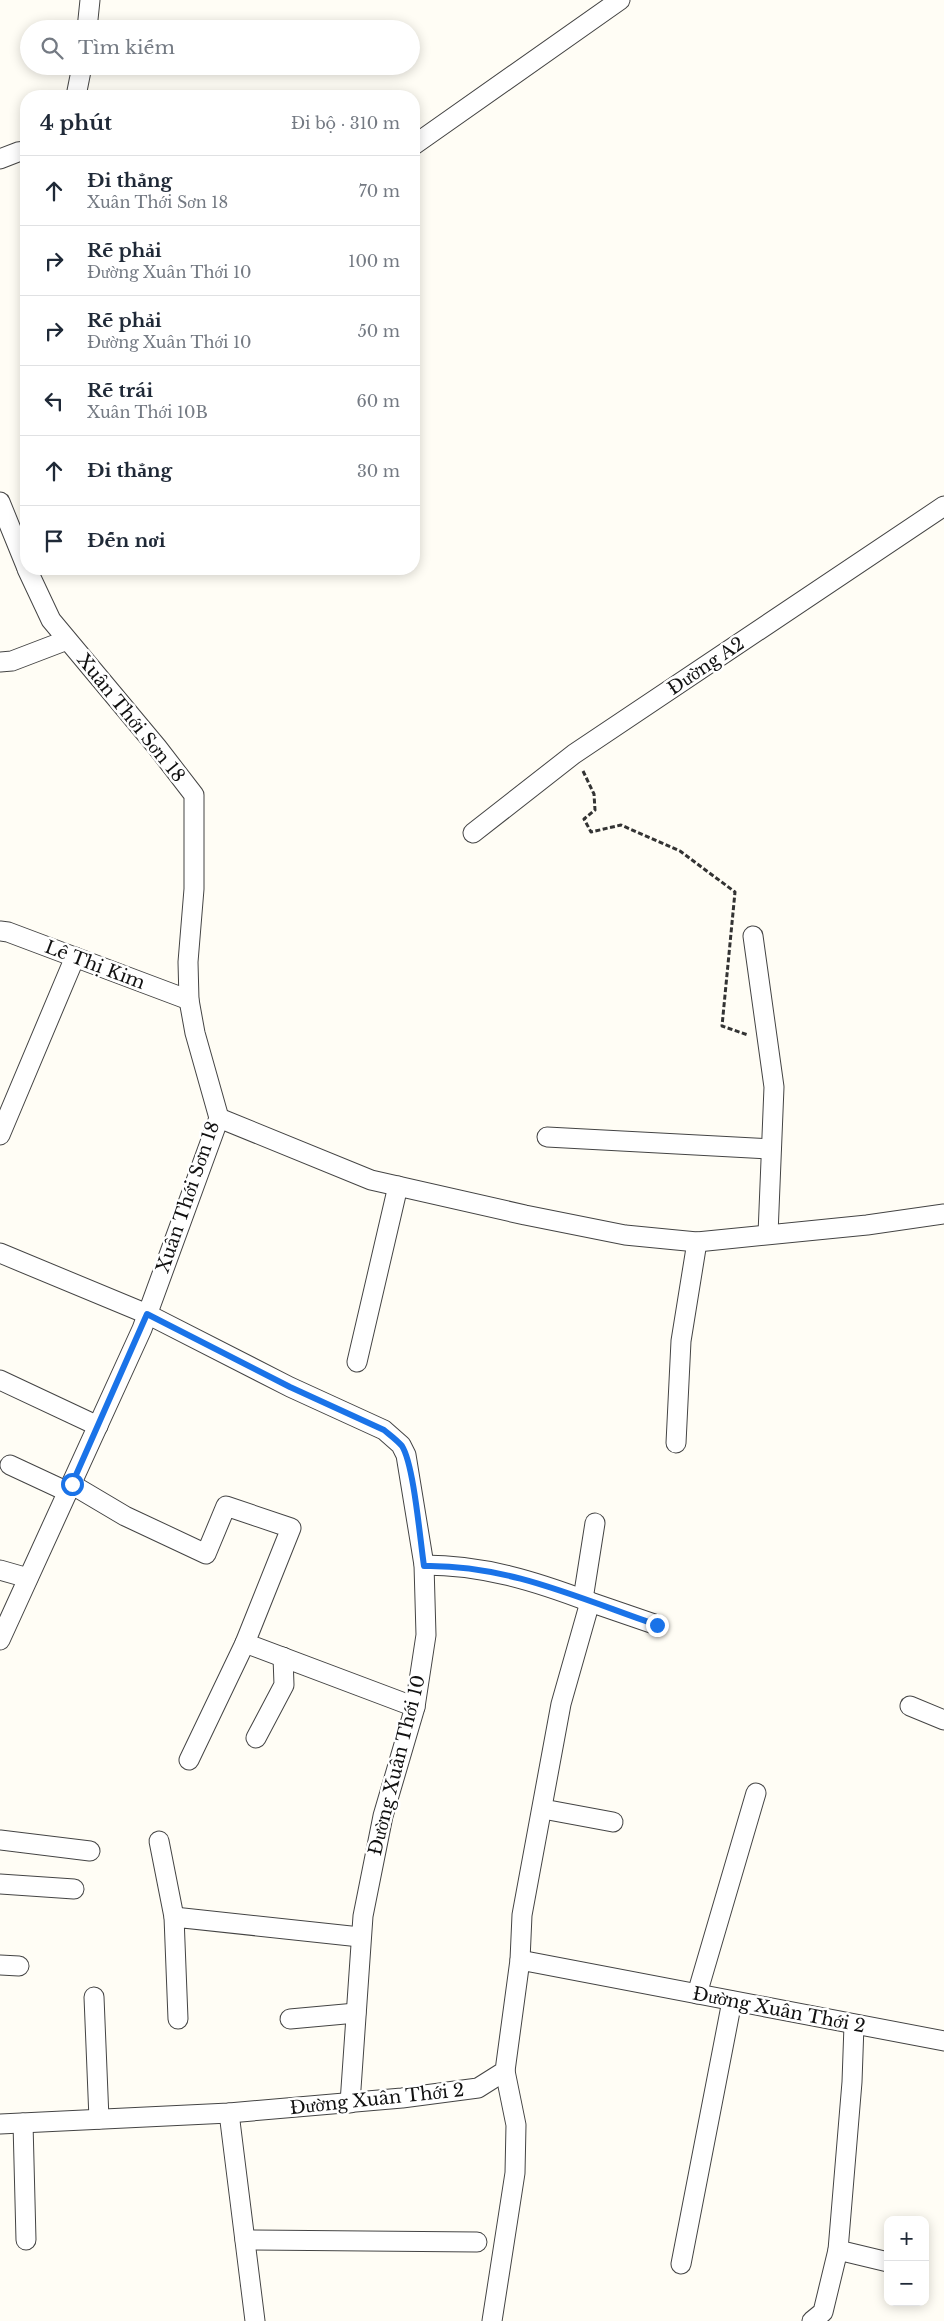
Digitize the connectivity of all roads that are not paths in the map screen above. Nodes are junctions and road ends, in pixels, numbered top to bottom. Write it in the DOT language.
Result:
graph roads {
  1 [pos="90,0"];
  2 [pos="620,0"];
  3 [pos="88,20"];
  4 [pos="80,75"];
  5 [pos="77,90"];
  6 [pos="420,141"];
  7 [pos="20,152"];
  8 [pos="0,159"];
  9 [pos="0,502"];
  10 [pos="944,506"];
  11 [pos="20,551"];
  12 [pos="30,575"];
  13 [pos="67,640"];
  14 [pos="0,662"];
  15 [pos="474,833"];
  16 [pos="0,931"];
  17 [pos="753,936"];
  18 [pos="75,957"];
  19 [pos="189,1000"];
  20 [pos="219,1118"];
  21 [pos="0,1135"];
  22 [pos="547,1137"];
  23 [pos="771,1149"];
  24 [pos="398,1186"];
  25 [pos="944,1214"];
  26 [pos="768,1234"];
  27 [pos="697,1242"];
  28 [pos="0,1253"];
  29 [pos="147,1314"];
  30 [pos="358,1362"];
  31 [pos="0,1380"];
  32 [pos="98,1426"];
  33 [pos="676,1444"];
  34 [pos="10,1465"];
  35 [pos="70,1488"];
  36 [pos="595,1523"];
  37 [pos="424,1566"];
  38 [pos="0,1570"];
  39 [pos="28,1578"];
  40 [pos="586,1601"];
  41 [pos="657,1625"];
  42 [pos="0,1640"];
  43 [pos="245,1643"];
  44 [pos="282,1657"];
  45 [pos="910,1706"];
  46 [pos="415,1707"];
  47 [pos="944,1720"];
  48 [pos="256,1738"];
  49 [pos="189,1760"];
  50 [pos="756,1793"];
  51 [pos="543,1809"];
  52 [pos="613,1822"];
  53 [pos="0,1840"];
  54 [pos="160,1841"];
  55 [pos="90,1851"];
  56 [pos="0,1884"];
  57 [pos="74,1889"];
  58 [pos="174,1917"];
  59 [pos="360,1937"];
  60 [pos="520,1960"];
  61 [pos="0,1965"];
  62 [pos="19,1966"];
  63 [pos="697,1994"];
  64 [pos="94,1996"];
  65 [pos="732,2001"];
  66 [pos="356,2014"];
  67 [pos="178,2019"];
  68 [pos="290,2019"];
  69 [pos="854,2025"];
  70 [pos="944,2041"];
  71 [pos="504,2071"];
  72 [pos="350,2103"];
  73 [pos="229,2113"];
  74 [pos="99,2119"];
  75 [pos="23,2123"];
  76 [pos="0,2124"];
  77 [pos="26,2240"];
  78 [pos="245,2240"];
  79 [pos="478,2242"];
  80 [pos="838,2250"];
  81 [pos="884,2261"];
  82 [pos="681,2264"];
  83 [pos="255,2321"];
  84 [pos="492,2321"];
  85 [pos="812,2321"];
  1 -- 3 [label="street"];
  2 -- 6 [label="street"];
  4 -- 5 [label="street"];
  7 -- 8 [label="street"];
  9 -- 11 [label="street, Xuân Thới Sơn 18"];
  10 -- 15 [label="street, Đường A2"];
  12 -- 13 [label="street, Xuân Thới Sơn 18"];
  13 -- 14 [label="street"];
  13 -- 19 [label="street, Xuân Thới Sơn 18"];
  16 -- 18 [label="street, Lê Thị Kim"];
  17 -- 23 [label="street"];
  18 -- 19 [label="street, Lê Thị Kim"];
  18 -- 21 [label="street"];
  19 -- 20 [label="street, Xuân Thới Sơn 18"];
  20 -- 24 [label="street"];
  20 -- 29 [label="street, Xuân Thới Sơn 18"];
  22 -- 23 [label="street"];
  23 -- 26 [label="street"];
  24 -- 27 [label="street"];
  24 -- 30 [label="street"];
  25 -- 26 [label="street"];
  26 -- 27 [label="street"];
  27 -- 33 [label="street"];
  28 -- 29 [label="street, Đường Xuân Thới 10"];
  29 -- 32 [label="street, Xuân Thới Sơn 18"];
  29 -- 37 [label="street, Đường Xuân Thới 10"];
  31 -- 32 [label="street"];
  32 -- 35 [label="street, Xuân Thới Sơn 18"];
  34 -- 35 [label="street"];
  35 -- 39 [label="street, Xuân Thới Sơn 18"];
  35 -- 43 [label="street"];
  36 -- 40 [label="street"];
  37 -- 40 [label="street"];
  37 -- 46 [label="street, Đường Xuân Thới 10"];
  38 -- 39 [label="street"];
  39 -- 42 [label="street, Xuân Thới Sơn 18"];
  40 -- 41 [label="street"];
  40 -- 51 [label="street"];
  43 -- 44 [label="street"];
  43 -- 49 [label="street"];
  44 -- 46 [label="street"];
  44 -- 48 [label="street"];
  45 -- 47 [label="street"];
  46 -- 59 [label="street, Đường Xuân Thới 10"];
  50 -- 63 [label="street"];
  51 -- 52 [label="street"];
  51 -- 60 [label="street"];
  53 -- 55 [label="street"];
  54 -- 58 [label="street"];
  56 -- 57 [label="street"];
  58 -- 59 [label="street"];
  58 -- 67 [label="street"];
  59 -- 66 [label="street, Đường Xuân Thới 10"];
  60 -- 63 [label="street, Đường Xuân Thới 2"];
  60 -- 71 [label="street"];
  61 -- 62 [label="street"];
  63 -- 65 [label="street, Đường Xuân Thới 2"];
  64 -- 74 [label="street"];
  65 -- 69 [label="street, Đường Xuân Thới 2"];
  65 -- 82 [label="street"];
  66 -- 68 [label="street"];
  66 -- 72 [label="street, Đường Xuân Thới 10"];
  69 -- 70 [label="street, Đường Xuân Thới 2"];
  69 -- 80 [label="street"];
  71 -- 72 [label="street, Đường Xuân Thới 2"];
  71 -- 84 [label="street"];
  72 -- 73 [label="street, Đường Xuân Thới 2"];
  73 -- 74 [label="street, Đường Xuân Thới 2"];
  73 -- 78 [label="street"];
  74 -- 75 [label="street, Đường Xuân Thới 2"];
  75 -- 76 [label="street, Đường Xuân Thới 2"];
  75 -- 77 [label="street"];
  78 -- 79 [label="street"];
  78 -- 83 [label="street"];
  80 -- 81 [label="street"];
  80 -- 85 [label="street"];
}
